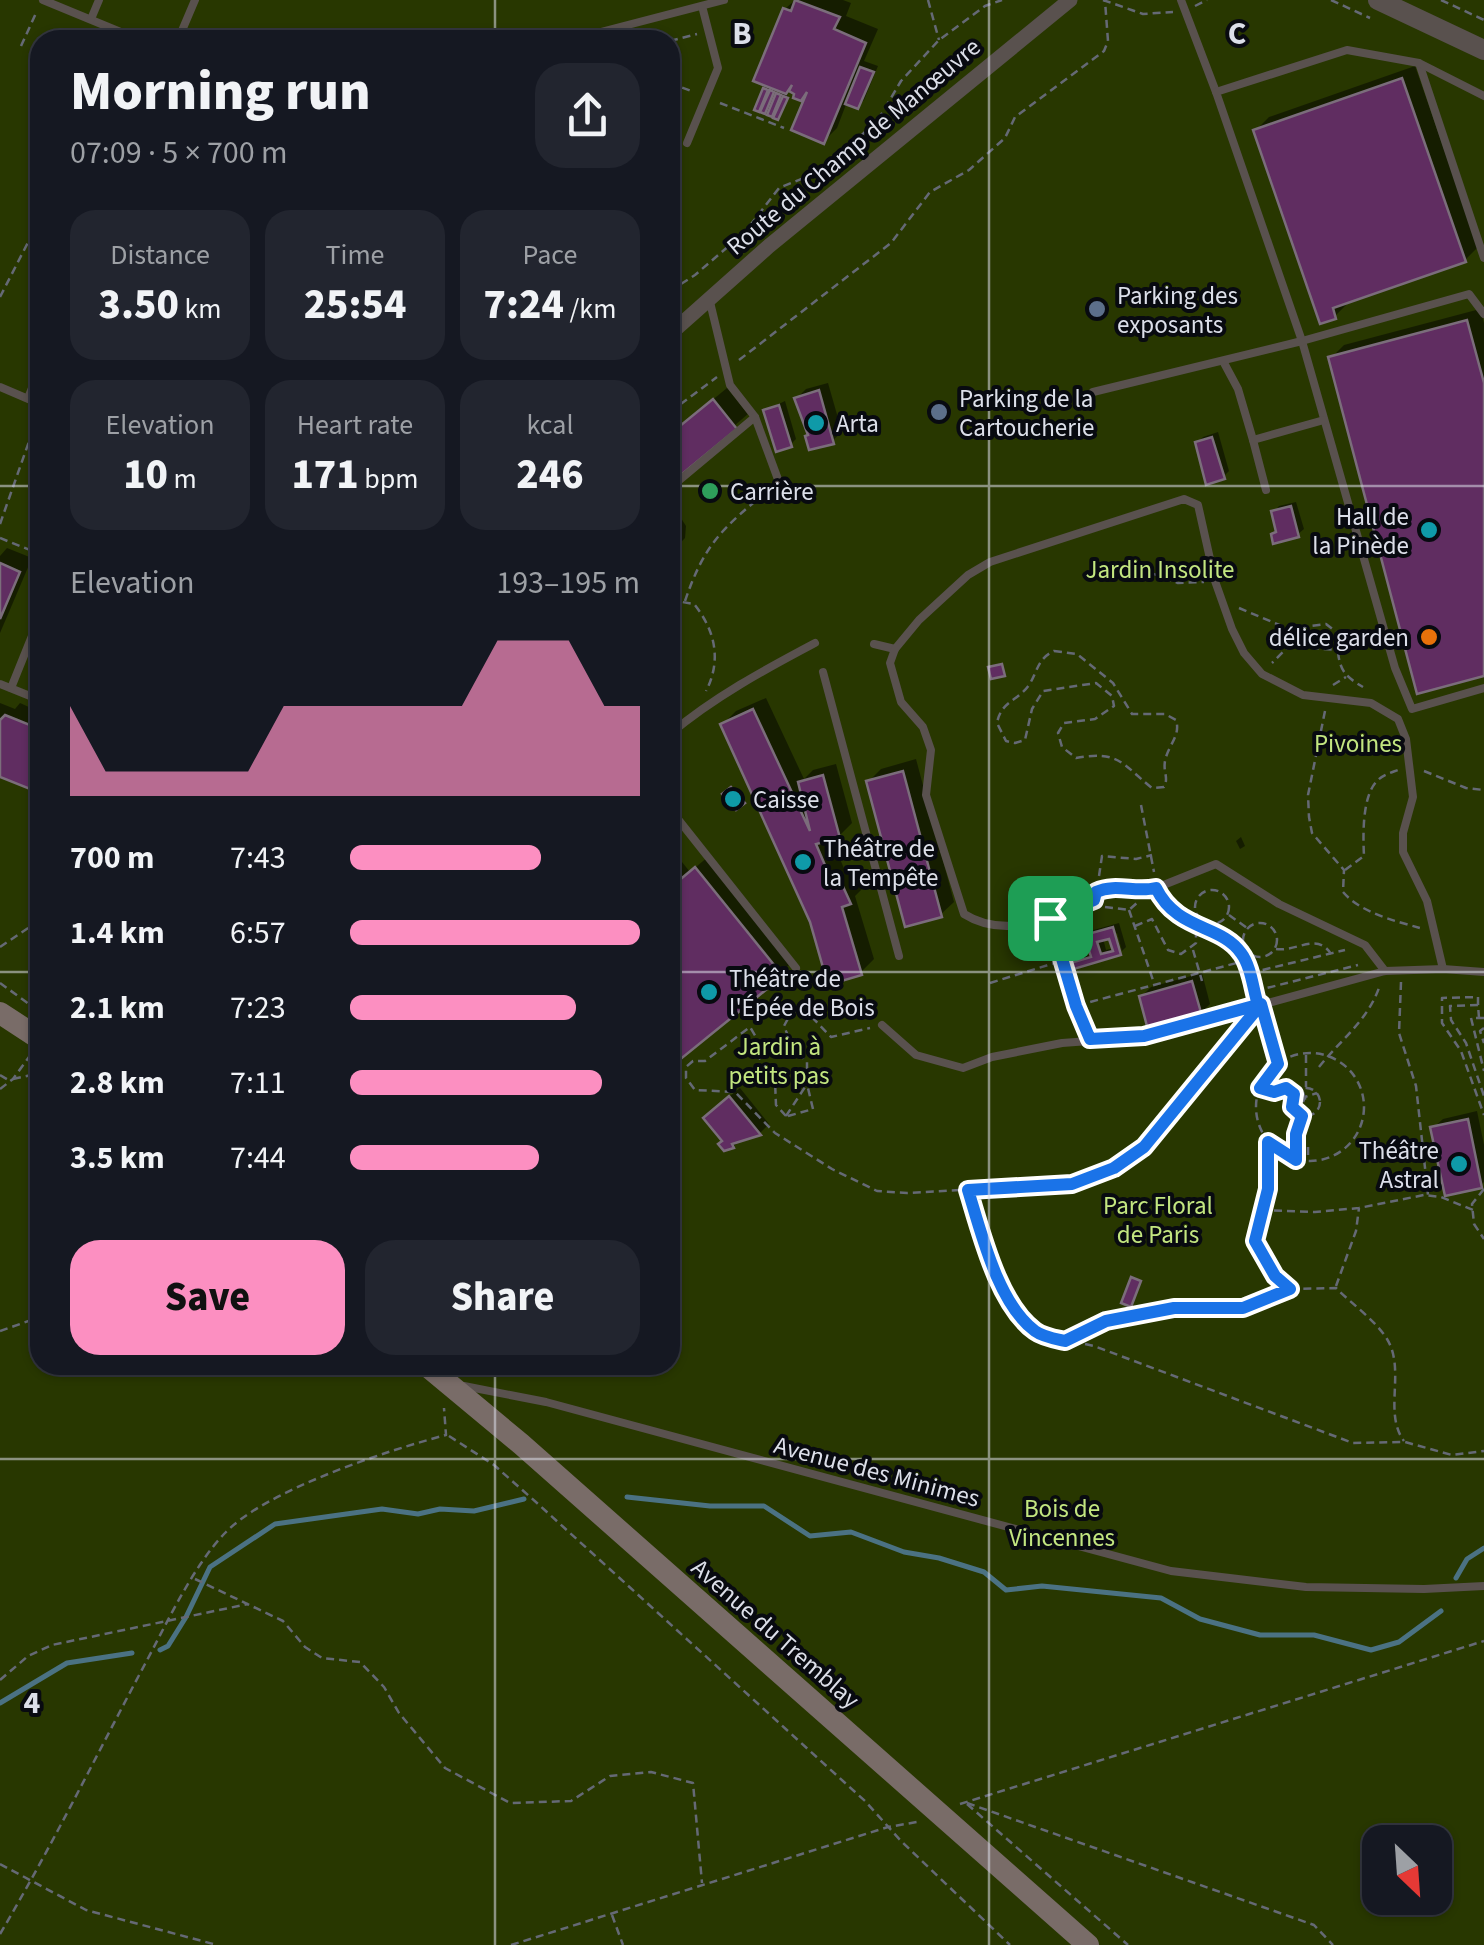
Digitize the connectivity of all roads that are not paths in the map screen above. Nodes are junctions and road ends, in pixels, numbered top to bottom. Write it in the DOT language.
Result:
graph roads {
  1 [pos="43,0"];
  2 [pos="99,0"];
  3 [pos="195,0"];
  4 [pos="724,0"];
  5 [pos="1070,0"];
  6 [pos="1181,0"];
  7 [pos="1378,0"];
  8 [pos="702,6"];
  9 [pos="90,20"];
  10 [pos="115,30"];
  11 [pos="182,30"];
  12 [pos="609,30"];
  13 [pos="1484,50"];
  14 [pos="1419,63"];
  15 [pos="1216,92"];
  16 [pos="1484,96"];
  17 [pos="687,143"];
  18 [pos="1483,256"];
  19 [pos="709,298"];
  20 [pos="1484,314"];
  21 [pos="680,325"];
  22 [pos="1302,340"];
  23 [pos="1223,361"];
  24 [pos="0,387"];
  25 [pos="1093,392"];
  26 [pos="30,393"];
  27 [pos="28,398"];
  28 [pos="754,417"];
  29 [pos="1324,420"];
  30 [pos="1253,440"];
  31 [pos="680,480"];
  32 [pos="779,482"];
  33 [pos="1266,490"];
  34 [pos="30,640"];
  35 [pos="815,643"];
  36 [pos="874,644"];
  37 [pos="895,649"];
  38 [pos="823,672"];
  39 [pos="0,684"];
  40 [pos="10,688"];
  41 [pos="1484,688"];
  42 [pos="30,696"];
  43 [pos="680,726"];
  44 [pos="680,823"];
  45 [pos="899,956"];
  46 [pos="796,968"];
  47 [pos="1443,969"];
  48 [pos="1385,971"];
  49 [pos="1484,972"];
  50 [pos="0,1014"];
  51 [pos="882,1025"];
  52 [pos="30,1042"];
  53 [pos="435,1375"];
  54 [pos="441,1375"];
  55 [pos="1484,1586"];
  56 [pos="1088,1945"];
  1 -- 9 [label="lane"];
  2 -- 9 [label="lane"];
  3 -- 11 [label="lane"];
  4 -- 8 [label="lane"];
  5 -- 19 [label="street, Route du Champ de Manœuvre"];
  6 -- 15 [label="lane"];
  7 -- 13 [label="street"];
  8 -- 12 [label="lane"];
  8 -- 17 [label="lane"];
  9 -- 10 [label="lane"];
  14 -- 15 [label="lane"];
  14 -- 16 [label="lane"];
  14 -- 18 [label="lane"];
  15 -- 22 [label="lane"];
  19 -- 21 [label="street, Route du Champ de Manœuvre"];
  19 -- 28 [label="lane"];
  20 -- 22 [label="lane"];
  22 -- 23 [label="lane"];
  22 -- 29 [label="lane"];
  23 -- 25 [label="lane"];
  23 -- 30 [label="lane"];
  24 -- 27 [label="lane"];
  26 -- 27 [label="lane"];
  28 -- 31 [label="lane"];
  28 -- 32 [label="lane"];
  29 -- 30 [label="lane"];
  29 -- 41 [label="lane"];
  30 -- 33 [label="lane"];
  34 -- 40 [label="lane"];
  35 -- 43 [label="lane"];
  36 -- 37 [label="lane"];
  37 -- 47 [label="lane"];
  37 -- 48 [label="lane"];
  38 -- 45 [label="lane"];
  39 -- 40 [label="lane"];
  40 -- 42 [label="lane"];
  44 -- 46 [label="lane"];
  47 -- 48 [label="lane"];
  47 -- 49 [label="lane"];
  48 -- 51 [label="lane"];
  50 -- 52 [label="main road"];
  53 -- 56 [label="main road, Avenue du Tremblay"];
  54 -- 55 [label="lane, Avenue des Minimes"];
}
